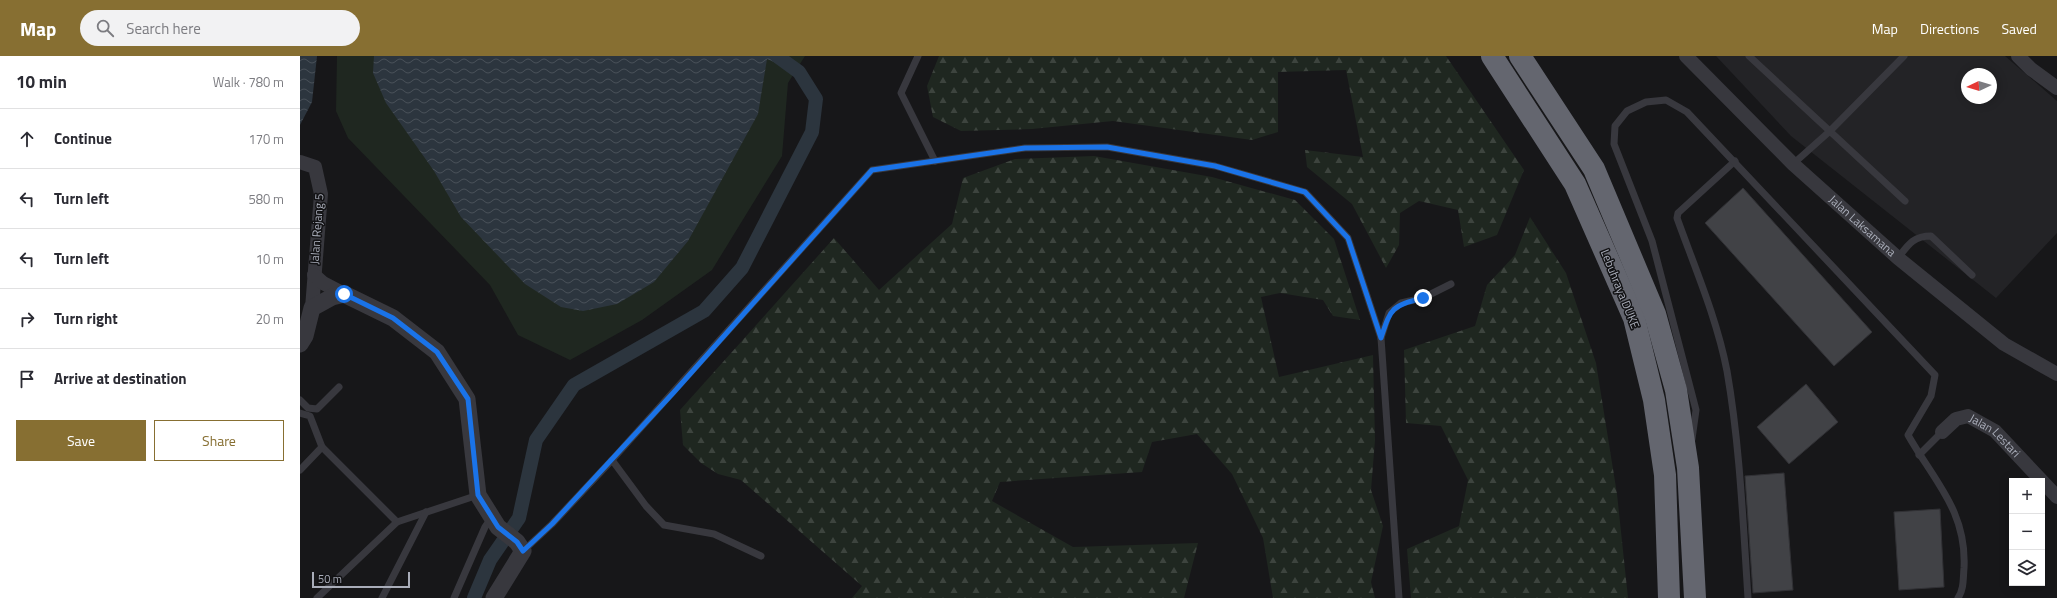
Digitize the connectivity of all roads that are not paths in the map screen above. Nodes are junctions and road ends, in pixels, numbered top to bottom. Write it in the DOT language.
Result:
graph roads {
  1 [pos="918,56"];
  2 [pos="1492,56"];
  3 [pos="1520,56"];
  4 [pos="1686,56"];
  5 [pos="1749,56"];
  6 [pos="1904,56"];
  7 [pos="2018,56"];
  8 [pos="2057,88"];
  9 [pos="1830,131"];
  10 [pos="935,161"];
  11 [pos="1735,161"];
  12 [pos="300,162"];
  13 [pos="1793,164"];
  14 [pos="1905,201"];
  15 [pos="1898,258"];
  16 [pos="314,275"];
  17 [pos="1972,275"];
  18 [pos="1451,284"];
  19 [pos="344,294"];
  20 [pos="312,308"];
  21 [pos="1381,338"];
  22 [pos="300,344"];
  23 [pos="2057,374"];
  24 [pos="339,388"];
  25 [pos="300,400"];
  26 [pos="300,412"];
  27 [pos="1942,432"];
  28 [pos="322,447"];
  29 [pos="1919,455"];
  30 [pos="612,460"];
  31 [pos="1688,468"];
  32 [pos="300,470"];
  33 [pos="478,495"];
  34 [pos="2057,497"];
  35 [pos="426,512"];
  36 [pos="397,522"];
  37 [pos="495,522"];
  38 [pos="520,546"];
  39 [pos="761,556"];
  40 [pos="317,598"];
  41 [pos="382,598"];
  42 [pos="454,598"];
  43 [pos="494,598"];
  44 [pos="1399,598"];
  45 [pos="1669,598"];
  46 [pos="1695,598"];
  47 [pos="1748,598"];
  48 [pos="1958,598"];
  1 -- 10 [label="lane"];
  2 -- 45 [label="highway, Lebuhraya DUKE"];
  3 -- 31 [label="highway, Lebuhraya DUKE"];
  4 -- 13 [label="street, Jalan Laksamana"];
  5 -- 9 [label="lane"];
  6 -- 9 [label="lane"];
  7 -- 8 [label="street"];
  9 -- 13 [label="lane"];
  9 -- 14 [label="lane"];
  10 -- 21 [label="lane"];
  10 -- 30 [label="lane"];
  11 -- 29 [label="lane"];
  11 -- 31 [label="lane"];
  11 -- 47 [label="lane"];
  12 -- 16 [label="street, Jalan Rejang 5"];
  13 -- 15 [label="street, Jalan Laksamana"];
  15 -- 17 [label="lane"];
  15 -- 23 [label="street, Jalan Laksamana"];
  16 -- 19 [label="street"];
  16 -- 20 [label="street, Jalan Rejang 5"];
  18 -- 21 [label="lane"];
  19 -- 20 [label="street"];
  19 -- 33 [label="street"];
  20 -- 22 [label="street"];
  21 -- 44 [label="lane"];
  24 -- 25 [label="lane"];
  26 -- 28 [label="lane"];
  27 -- 29 [label="lane"];
  27 -- 34 [label="street, Jalan Lestari"];
  28 -- 32 [label="lane"];
  28 -- 36 [label="lane"];
  29 -- 48 [label="lane"];
  30 -- 38 [label="lane"];
  30 -- 39 [label="lane"];
  31 -- 46 [label="highway, Lebuhraya DUKE"];
  33 -- 35 [label="lane"];
  33 -- 37 [label="street"];
  35 -- 36 [label="lane"];
  35 -- 41 [label="lane"];
  36 -- 40 [label="lane"];
  37 -- 38 [label="street"];
  37 -- 42 [label="lane"];
  38 -- 43 [label="street"];
}
